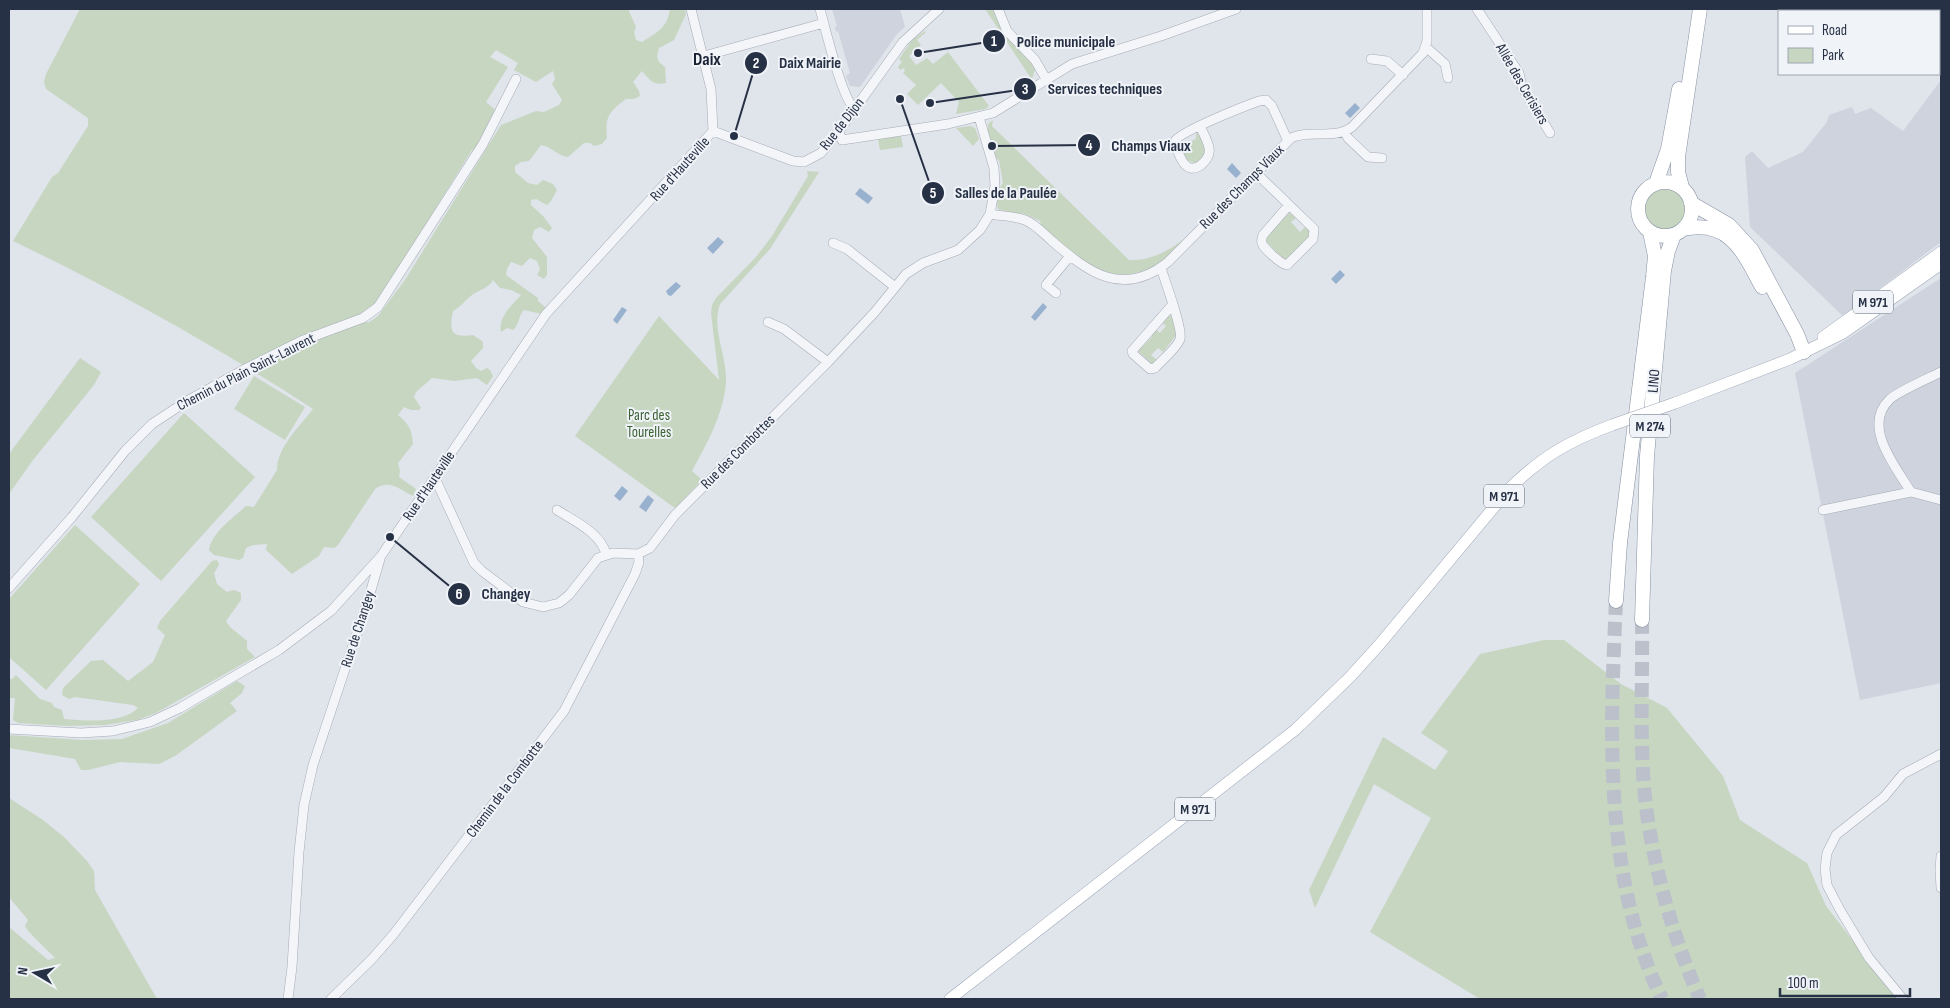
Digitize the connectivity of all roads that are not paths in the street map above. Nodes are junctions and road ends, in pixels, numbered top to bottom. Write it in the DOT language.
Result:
graph roads {
  1 [pos="691,9"];
  2 [pos="820,9"];
  3 [pos="939,9"];
  4 [pos="998,9"];
  5 [pos="1236,9"];
  6 [pos="1427,9"];
  7 [pos="1477,9"];
  8 [pos="1691,9"];
  9 [pos="1700,9"];
  10 [pos="824,22"];
  11 [pos="1426,47"];
  12 [pos="704,56"];
  13 [pos="1372,59"];
  14 [pos="1403,75"];
  15 [pos="1448,78"];
  16 [pos="516,79"];
  17 [pos="1046,79"];
  18 [pos="855,109"];
  19 [pos="979,117"];
  20 [pos="1200,126"];
  21 [pos="713,131"];
  22 [pos="838,132"];
  23 [pos="1345,132"];
  24 [pos="1550,133"];
  25 [pos="1288,141"];
  26 [pos="1382,158"];
  27 [pos="1256,173"];
  28 [pos="1656,183"];
  29 [pos="1682,188"];
  30 [pos="1692,203"];
  31 [pos="1289,204"];
  32 [pos="990,214"];
  33 [pos="1650,232"];
  34 [pos="1679,232"];
  35 [pos="834,243"];
  36 [pos="1941,252"];
  37 [pos="1070,256"];
  38 [pos="1941,264"];
  39 [pos="1161,268"];
  40 [pos="895,287"];
  41 [pos="1056,293"];
  42 [pos="1173,304"];
  43 [pos="768,322"];
  44 [pos="1804,352"];
  45 [pos="828,362"];
  46 [pos="1941,372"];
  47 [pos="435,478"];
  48 [pos="1911,492"];
  49 [pos="1941,500"];
  50 [pos="557,510"];
  51 [pos="1823,510"];
  52 [pos="606,554"];
  53 [pos="638,554"];
  54 [pos="380,556"];
  55 [pos="9,588"];
  56 [pos="1616,601"];
  57 [pos="1642,620"];
  58 [pos="9,729"];
  59 [pos="1941,754"];
  60 [pos="1941,856"];
  61 [pos="1941,888"];
  62 [pos="288,999"];
  63 [pos="331,999"];
  64 [pos="950,999"];
  65 [pos="1903,999"];
  1 -- 12 [label="street"];
  2 -- 10 [label="street"];
  3 -- 18 [label="street, Rue de Dijon"];
  4 -- 17 [label="street"];
  5 -- 17 [label="street"];
  6 -- 11 [label="street"];
  7 -- 24 [label="street, Allée des Cerisiers"];
  8 -- 28 [label="highway, LINO"];
  9 -- 29 [label="highway"];
  10 -- 12 [label="street"];
  10 -- 18 [label="street"];
  11 -- 14 [label="street"];
  11 -- 15 [label="street"];
  12 -- 21 [label="street"];
  13 -- 14 [label="street"];
  14 -- 23 [label="street"];
  16 -- 55 [label="street, Chemin du Plain Saint-Laurent"];
  17 -- 19 [label="street"];
  18 -- 22 [label="street, Rue de Dijon"];
  19 -- 22 [label="street"];
  19 -- 32 [label="street, Rue des Combottes"];
  20 -- 20 [label="street"];
  20 -- 25 [label="street"];
  21 -- 22 [label="street, Rue de Dijon"];
  21 -- 47 [label="street, Rue d'Hauteville"];
  23 -- 25 [label="street, Rue des Champs Viaux"];
  23 -- 26 [label="street"];
  25 -- 27 [label="street, Rue des Champs Viaux"];
  27 -- 31 [label="street"];
  27 -- 39 [label="street, Rue des Champs Viaux"];
  28 -- 29 [label="highway"];
  28 -- 33 [label="highway, LINO"];
  29 -- 30 [label="highway"];
  30 -- 34 [label="highway, LINO"];
  30 -- 44 [label="highway"];
  31 -- 31 [label="street"];
  32 -- 37 [label="street, Rue des Champs Viaux"];
  32 -- 40 [label="street, Rue des Combottes"];
  33 -- 34 [label="highway"];
  33 -- 56 [label="highway, LINO / M 274"];
  34 -- 44 [label="highway"];
  34 -- 57 [label="highway, LINO / M 274"];
  35 -- 40 [label="street"];
  36 -- 44 [label="main road, M 971"];
  37 -- 39 [label="street, Rue des Champs Viaux"];
  37 -- 41 [label="street"];
  38 -- 44 [label="main road, M 971"];
  39 -- 42 [label="street"];
  40 -- 45 [label="street, Rue des Combottes"];
  42 -- 42 [label="street"];
  43 -- 45 [label="street"];
  44 -- 64 [label="main road, M 971, bridge"];
  45 -- 53 [label="street, Rue des Combottes"];
  46 -- 48 [label="street"];
  47 -- 52 [label="street"];
  47 -- 54 [label="street, Rue d'Hauteville"];
  48 -- 49 [label="street"];
  48 -- 51 [label="street"];
  50 -- 52 [label="street"];
  52 -- 53 [label="street"];
  53 -- 63 [label="street, Chemin de la Combotte"];
  54 -- 58 [label="street, Rue d'Hauteville"];
  54 -- 62 [label="street, Rue de Changey"];
  59 -- 65 [label="street"];
  60 -- 61 [label="street"];
}
